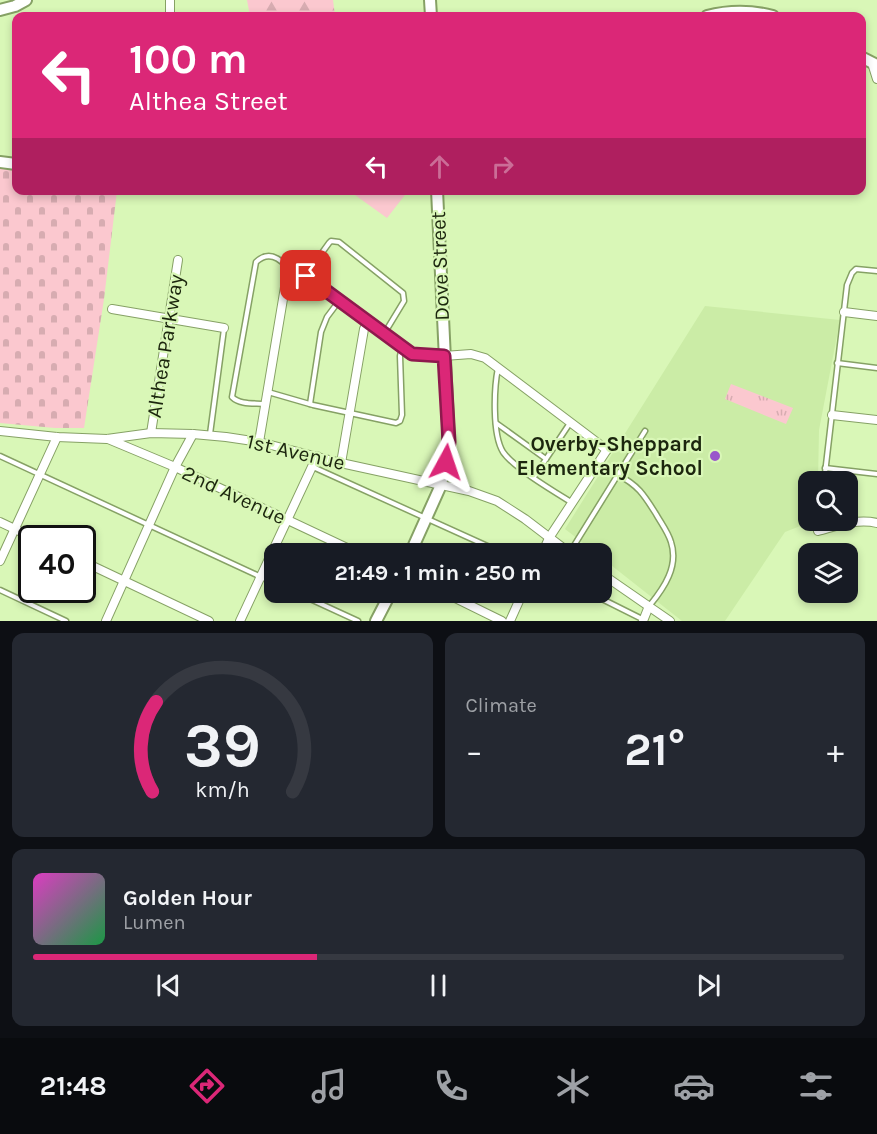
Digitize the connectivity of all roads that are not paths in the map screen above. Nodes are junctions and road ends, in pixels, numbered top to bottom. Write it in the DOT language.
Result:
graph roads {
  1 [pos="26,0"];
  2 [pos="0,10"];
  3 [pos="725,12"];
  4 [pos="752,12"];
  5 [pos="875,64"];
  6 [pos="877,79"];
  7 [pos="437,195"];
  8 [pos="178,260"];
  9 [pos="877,271"];
  10 [pos="306,276"];
  11 [pos="292,278"];
  12 [pos="339,301"];
  13 [pos="112,309"];
  14 [pos="844,312"];
  15 [pos="877,316"];
  16 [pos="169,318"];
  17 [pos="368,322"];
  18 [pos="224,328"];
  19 [pos="384,334"];
  20 [pos="402,348"];
  21 [pos="444,356"];
  22 [pos="837,363"];
  23 [pos="498,368"];
  24 [pos="877,368"];
  25 [pos="267,392"];
  26 [pos="265,404"];
  27 [pos="310,404"];
  28 [pos="350,413"];
  29 [pos="832,415"];
  30 [pos="877,420"];
  31 [pos="571,422"];
  32 [pos="496,423"];
  33 [pos="0,431"];
  34 [pos="645,431"];
  35 [pos="151,433"];
  36 [pos="193,434"];
  37 [pos="210,435"];
  38 [pos="57,437"];
  39 [pos="107,438"];
  40 [pos="259,442"];
  41 [pos="612,442"];
  42 [pos="607,450"];
  43 [pos="0,456"];
  44 [pos="316,456"];
  45 [pos="546,459"];
  46 [pos="341,462"];
  47 [pos="312,466"];
  48 [pos="175,467"];
  49 [pos="825,468"];
  50 [pos="825,471"];
  51 [pos="40,474"];
  52 [pos="877,474"];
  53 [pos="618,475"];
  54 [pos="534,477"];
  55 [pos="441,485"];
  56 [pos="573,503"];
  57 [pos="426,518"];
  58 [pos="288,519"];
  59 [pos="0,522"];
  60 [pos="858,523"];
  61 [pos="877,524"];
  62 [pos="150,525"];
  63 [pos="14,529"];
  64 [pos="18,531"];
  65 [pos="549,538"];
  66 [pos="337,543"];
  67 [pos="415,543"];
  68 [pos="481,543"];
  69 [pos="547,543"];
  70 [pos="556,543"];
  71 [pos="577,543"];
  72 [pos="0,561"];
  73 [pos="96,568"];
  74 [pos="261,577"];
  75 [pos="264,578"];
  76 [pos="125,581"];
  77 [pos="612,581"];
  78 [pos="0,590"];
  79 [pos="319,603"];
  80 [pos="385,603"];
  81 [pos="465,603"];
  82 [pos="518,603"];
  83 [pos="610,603"];
  84 [pos="649,606"];
  85 [pos="643,620"];
  86 [pos="66,621"];
  87 [pos="106,621"];
  88 [pos="209,621"];
  89 [pos="240,621"];
  90 [pos="358,621"];
  91 [pos="376,621"];
  92 [pos="502,621"];
  93 [pos="510,621"];
  94 [pos="670,621"];
  1 -- 2 [label="street"];
  3 -- 4 [label="street"];
  5 -- 6 [label="street"];
  7 -- 21 [label="street, Dove Street"];
  8 -- 16 [label="street, Althea Parkway"];
  9 -- 14 [label="lane"];
  10 -- 11 [label="street"];
  10 -- 12 [label="street"];
  10 -- 19 [label="lane"];
  11 -- 25 [label="street"];
  11 -- 26 [label="lane"];
  12 -- 17 [label="street"];
  12 -- 27 [label="lane"];
  13 -- 16 [label="street"];
  14 -- 15 [label="street"];
  14 -- 22 [label="lane"];
  16 -- 18 [label="street"];
  16 -- 35 [label="street, Althea Parkway"];
  17 -- 19 [label="street"];
  17 -- 28 [label="street"];
  18 -- 37 [label="lane"];
  19 -- 20 [label="street"];
  20 -- 21 [label="street"];
  20 -- 28 [label="lane"];
  21 -- 23 [label="street"];
  21 -- 55 [label="street, Dove Street"];
  22 -- 24 [label="lane"];
  22 -- 29 [label="lane"];
  23 -- 31 [label="street"];
  23 -- 32 [label="lane"];
  25 -- 26 [label="street"];
  25 -- 27 [label="lane"];
  26 -- 40 [label="street"];
  27 -- 28 [label="lane"];
  28 -- 46 [label="street"];
  29 -- 30 [label="street"];
  29 -- 49 [label="lane"];
  31 -- 42 [label="street"];
  31 -- 45 [label="lane"];
  32 -- 45 [label="lane"];
  32 -- 54 [label="lane"];
  33 -- 38 [label="street, 1st Avenue"];
  34 -- 53 [label="lane"];
  35 -- 36 [label="street, 1st Avenue"];
  35 -- 39 [label="street, 1st Avenue"];
  36 -- 37 [label="street, 1st Avenue"];
  36 -- 48 [label="street"];
  37 -- 40 [label="street, 1st Avenue"];
  38 -- 39 [label="street, 1st Avenue"];
  38 -- 51 [label="street"];
  39 -- 48 [label="street, 2nd Avenue"];
  40 -- 44 [label="street, 1st Avenue"];
  41 -- 42 [label="street"];
  42 -- 56 [label="street"];
  43 -- 51 [label="lane"];
  44 -- 46 [label="street, 1st Avenue"];
  44 -- 47 [label="street"];
  45 -- 54 [label="lane"];
  46 -- 55 [label="street, 1st Avenue"];
  47 -- 57 [label="lane"];
  47 -- 58 [label="street"];
  48 -- 58 [label="street, 2nd Avenue"];
  48 -- 62 [label="street"];
  49 -- 50 [label="lane"];
  49 -- 52 [label="lane"];
  51 -- 62 [label="lane"];
  51 -- 63 [label="street"];
  53 -- 71 [label="lane"];
  53 -- 84 [label="lane"];
  54 -- 56 [label="lane"];
  55 -- 57 [label="street, Dove Street"];
  55 -- 65 [label="street, 1st Avenue"];
  56 -- 65 [label="street"];
  57 -- 67 [label="street, Dove Street"];
  57 -- 68 [label="lane"];
  58 -- 66 [label="street, 2nd Avenue"];
  58 -- 74 [label="street"];
  59 -- 63 [label="street"];
  60 -- 61 [label="street"];
  62 -- 74 [label="lane"];
  62 -- 76 [label="street"];
  63 -- 64 [label="street"];
  63 -- 72 [label="street"];
  65 -- 69 [label="street"];
  65 -- 70 [label="street, 1st Avenue"];
  73 -- 76 [label="street"];
  74 -- 75 [label="lane"];
  74 -- 89 [label="street"];
  76 -- 87 [label="street"];
  76 -- 88 [label="street"];
  77 -- 84 [label="street"];
  78 -- 86 [label="lane"];
  79 -- 90 [label="lane"];
  80 -- 91 [label="street"];
  81 -- 92 [label="street"];
  82 -- 93 [label="street"];
  83 -- 85 [label="lane"];
  84 -- 85 [label="street"];
  84 -- 94 [label="street"];
}
